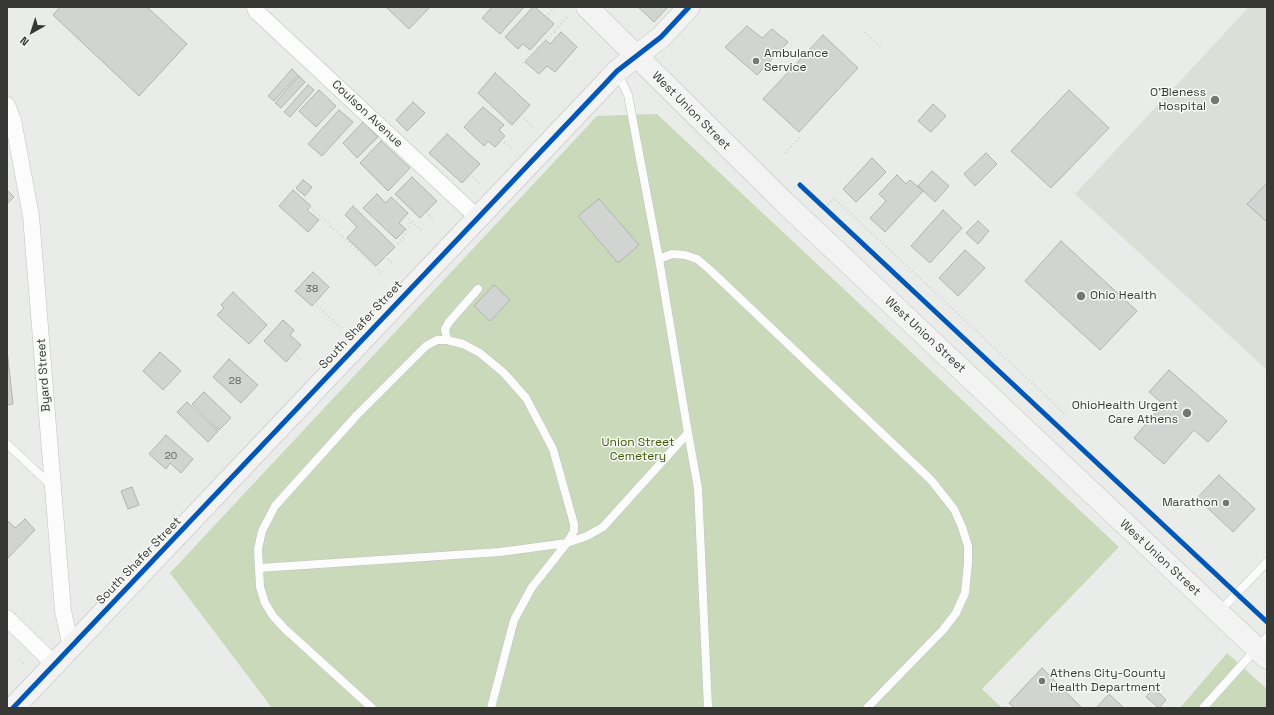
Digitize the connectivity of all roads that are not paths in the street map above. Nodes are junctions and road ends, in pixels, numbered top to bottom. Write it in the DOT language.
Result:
graph roads {
  1 [pos="587,7"];
  2 [pos="689,7"];
  3 [pos="256,9"];
  4 [pos="636,56"];
  5 [pos="617,71"];
  6 [pos="7,107"];
  7 [pos="477,217"];
  8 [pos="659,259"];
  9 [pos="478,289"];
  10 [pos="447,340"];
  11 [pos="688,433"];
  12 [pos="7,444"];
  13 [pos="53,487"];
  14 [pos="567,543"];
  15 [pos="1267,562"];
  16 [pos="259,568"];
  17 [pos="1218,612"];
  18 [pos="7,618"];
  19 [pos="70,647"];
  20 [pos="1264,648"];
  21 [pos="54,664"];
  22 [pos="13,708"];
  23 [pos="372,708"];
  24 [pos="491,708"];
  25 [pos="708,708"];
  26 [pos="867,708"];
  27 [pos="1203,708"];
  1 -- 4 [label="street, West Union Street"];
  2 -- 4 [label="street, South Shafer Street"];
  3 -- 7 [label="street, Coulson Avenue"];
  4 -- 5 [label="street, South Shafer Street"];
  4 -- 17 [label="street, West Union Street"];
  5 -- 7 [label="street, South Shafer Street"];
  5 -- 8 [label="lane"];
  6 -- 13 [label="street, Byard Street"];
  7 -- 19 [label="street, South Shafer Street"];
  8 -- 11 [label="lane"];
  8 -- 26 [label="lane"];
  9 -- 10 [label="lane"];
  10 -- 14 [label="lane"];
  10 -- 16 [label="lane"];
  11 -- 14 [label="lane"];
  11 -- 25 [label="lane"];
  12 -- 13 [label="lane"];
  13 -- 19 [label="street, Byard Street"];
  14 -- 16 [label="lane"];
  14 -- 24 [label="lane"];
  15 -- 17 [label="lane"];
  16 -- 23 [label="lane"];
  17 -- 20 [label="street, West Union Street"];
  18 -- 21 [label="street"];
  19 -- 21 [label="street, South Shafer Street"];
  20 -- 27 [label="lane"];
  21 -- 22 [label="street, South Shafer Street"];
}
